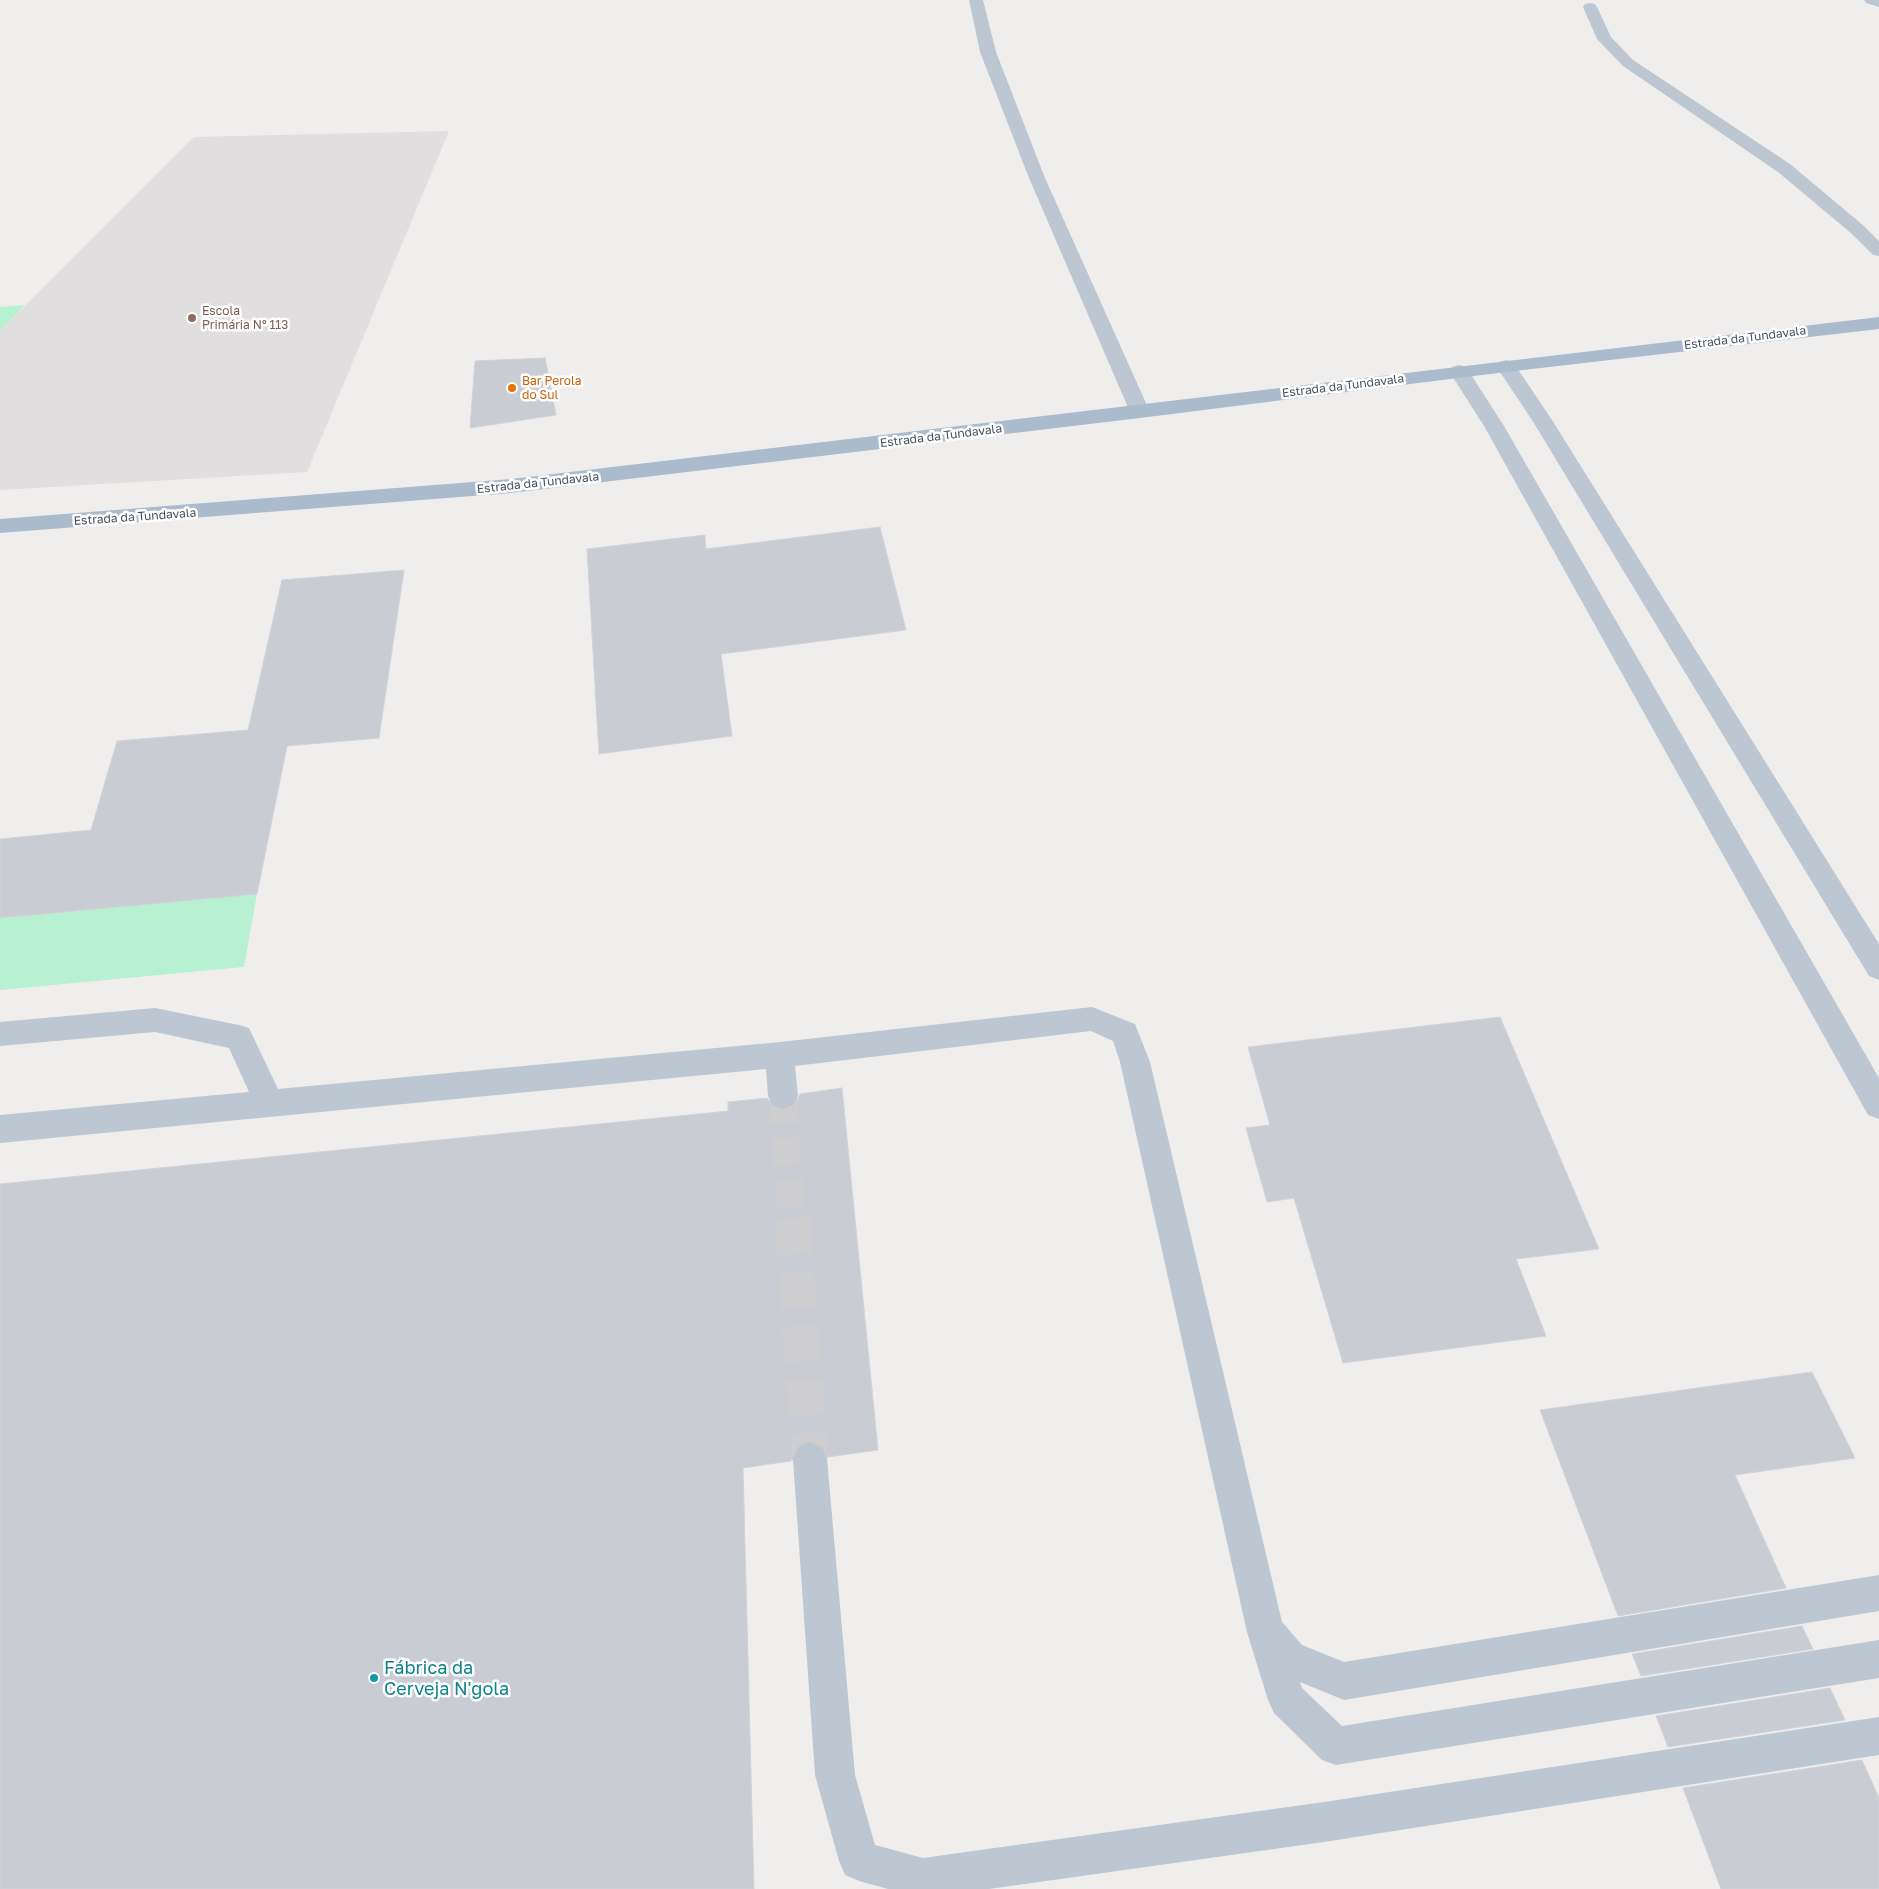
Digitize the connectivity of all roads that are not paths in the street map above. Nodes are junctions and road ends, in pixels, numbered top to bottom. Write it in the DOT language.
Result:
graph roads {
  1 [pos="976,0"];
  2 [pos="1871,0"];
  3 [pos="1879,3"];
  4 [pos="1590,7"];
  5 [pos="1879,251"];
  6 [pos="1879,323"];
  7 [pos="1506,366"];
  8 [pos="1459,372"];
  9 [pos="1140,412"];
  10 [pos="0,526"];
  11 [pos="1879,968"];
  12 [pos="13,1033"];
  13 [pos="0,1047"];
  14 [pos="780,1055"];
  15 [pos="783,1096"];
  16 [pos="269,1103"];
  17 [pos="1879,1106"];
  18 [pos="0,1129"];
  19 [pos="810,1459"];
  20 [pos="1879,1593"];
  21 [pos="1266,1632"];
  22 [pos="1879,1658"];
  23 [pos="1879,1736"];
  1 -- 9 [label="lane"];
  2 -- 3 [label="lane"];
  4 -- 5 [label="lane"];
  6 -- 7 [label="main road, Estrada da Tundavala"];
  7 -- 8 [label="main road, Estrada da Tundavala"];
  7 -- 11 [label="lane"];
  8 -- 9 [label="main road, Estrada da Tundavala"];
  8 -- 17 [label="lane"];
  9 -- 10 [label="main road, Estrada da Tundavala"];
  12 -- 13 [label="lane"];
  12 -- 16 [label="lane"];
  14 -- 15 [label="lane"];
  14 -- 16 [label="lane"];
  14 -- 21 [label="lane"];
  16 -- 18 [label="lane"];
  19 -- 23 [label="lane"];
  20 -- 21 [label="lane"];
  21 -- 22 [label="lane"];
}
